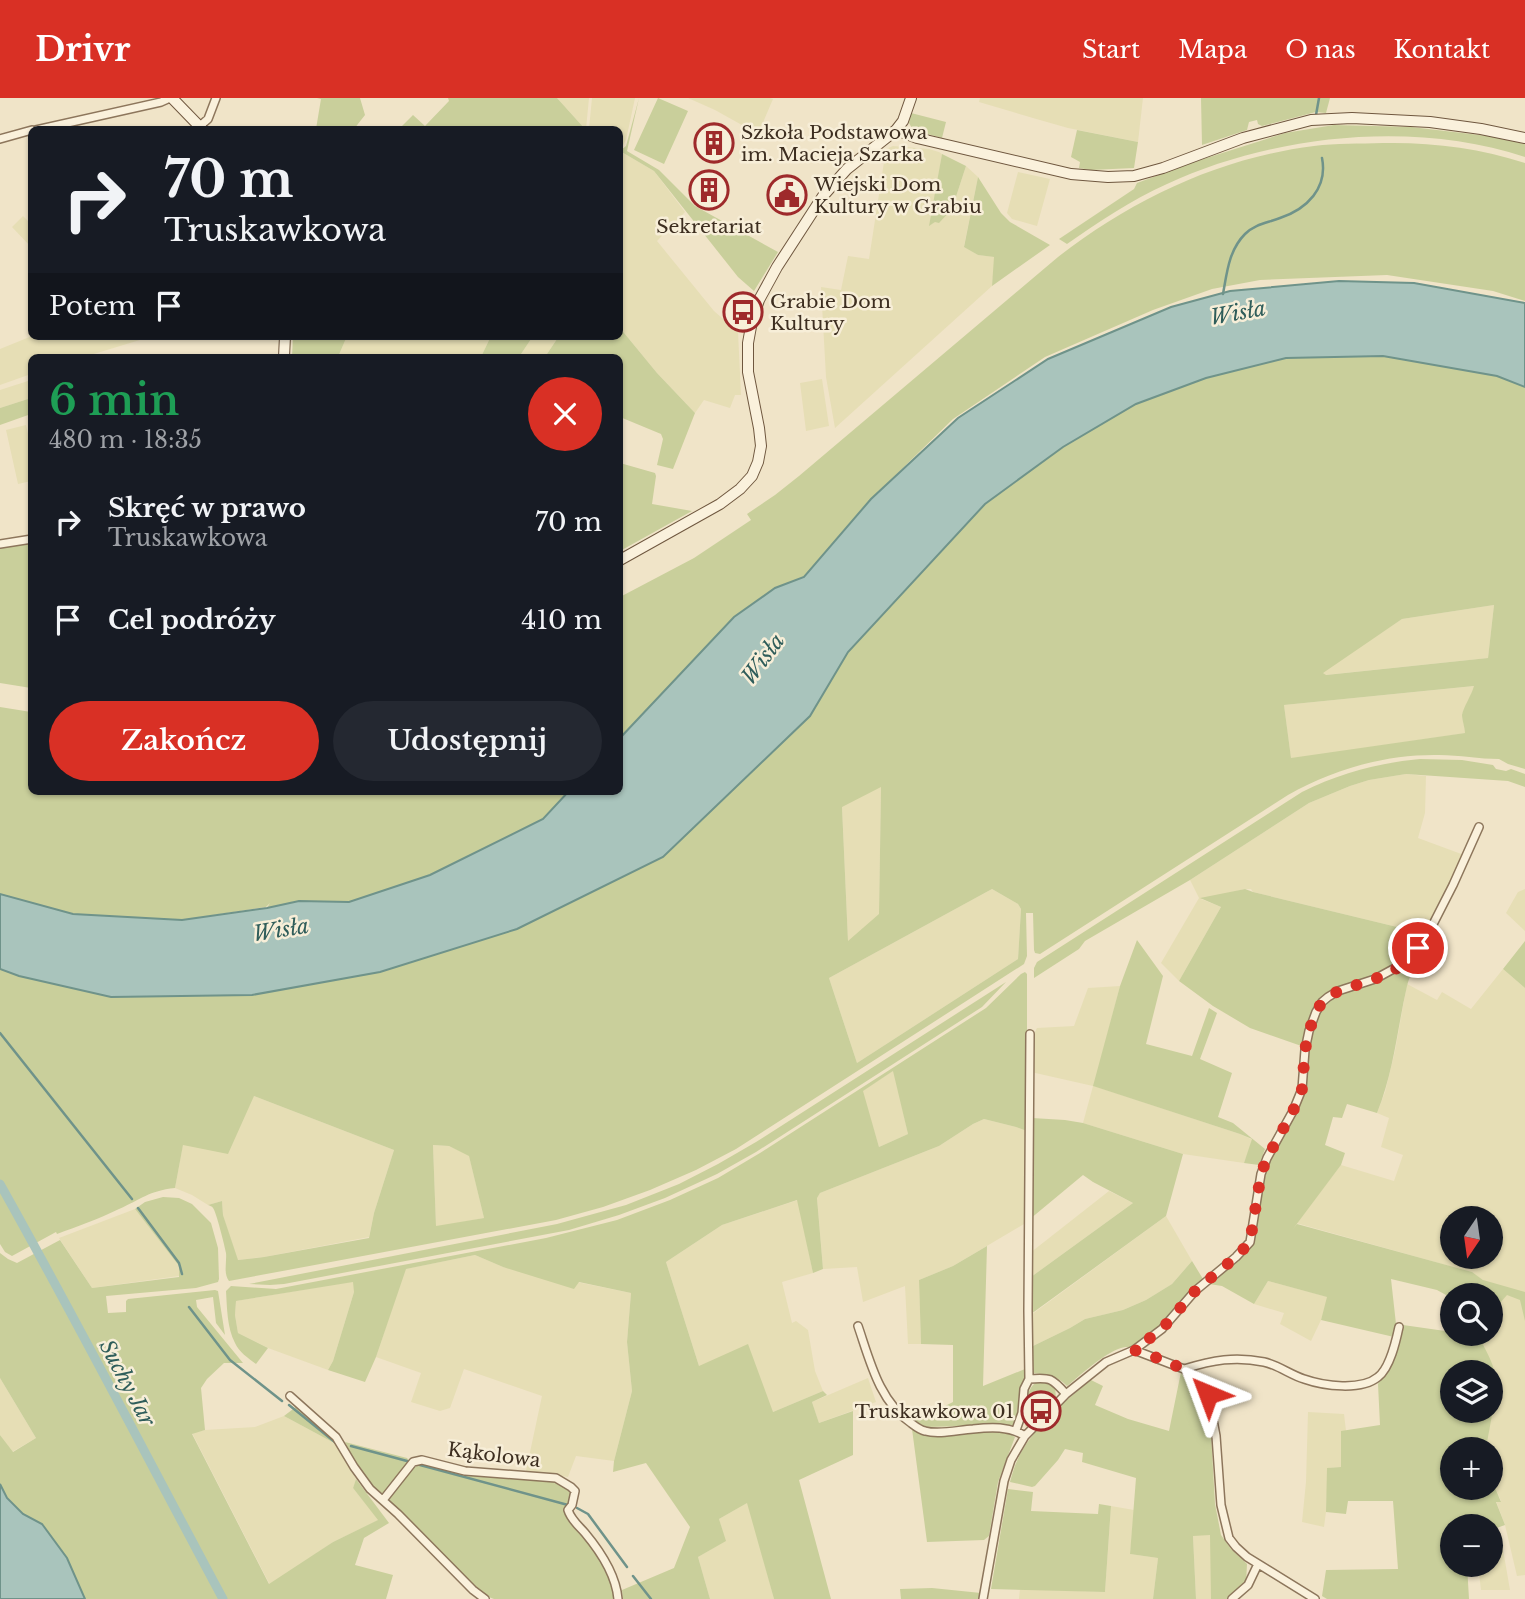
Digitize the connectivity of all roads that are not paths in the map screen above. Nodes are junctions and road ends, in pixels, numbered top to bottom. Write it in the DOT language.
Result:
graph roads {
  1 [pos="171,98"];
  2 [pos="216,98"];
  3 [pos="911,98"];
  4 [pos="52,126"];
  5 [pos="200,126"];
  6 [pos="203,126"];
  7 [pos="897,130"];
  8 [pos="28,132"];
  9 [pos="1525,138"];
  10 [pos="0,139"];
  11 [pos="28,539"];
  12 [pos="0,544"];
  13 [pos="623,557"];
  14 [pos="1479,827"];
  15 [pos="1030,1034"];
  16 [pos="858,1326"];
  17 [pos="1399,1327"];
  18 [pos="1134,1350"];
  19 [pos="1184,1369"];
  20 [pos="1029,1379"];
  21 [pos="1066,1394"];
  22 [pos="289,1396"];
  23 [pos="1016,1430"];
  24 [pos="1026,1436"];
  25 [pos="383,1500"];
  26 [pos="1258,1564"];
  27 [pos="485,1599"];
  28 [pos="618,1599"];
  29 [pos="983,1599"];
  30 [pos="1232,1599"];
  31 [pos="1315,1599"];
  1 -- 4 [label="street"];
  1 -- 5 [label="street"];
  2 -- 6 [label="street"];
  3 -- 7 [label="street"];
  7 -- 9 [label="street"];
  7 -- 13 [label="street"];
  8 -- 10 [label="street"];
  11 -- 12 [label="street"];
  14 -- 18 [label="street"];
  15 -- 20 [label="street"];
  16 -- 23 [label="street"];
  17 -- 19 [label="street"];
  18 -- 19 [label="street"];
  18 -- 21 [label="street"];
  19 -- 26 [label="street"];
  20 -- 21 [label="street"];
  20 -- 23 [label="street"];
  21 -- 24 [label="street"];
  22 -- 25 [label="street"];
  23 -- 24 [label="street"];
  24 -- 29 [label="street"];
  25 -- 27 [label="street"];
  25 -- 28 [label="street, Kąkolowa"];
  26 -- 30 [label="street"];
  26 -- 31 [label="street"];
}
